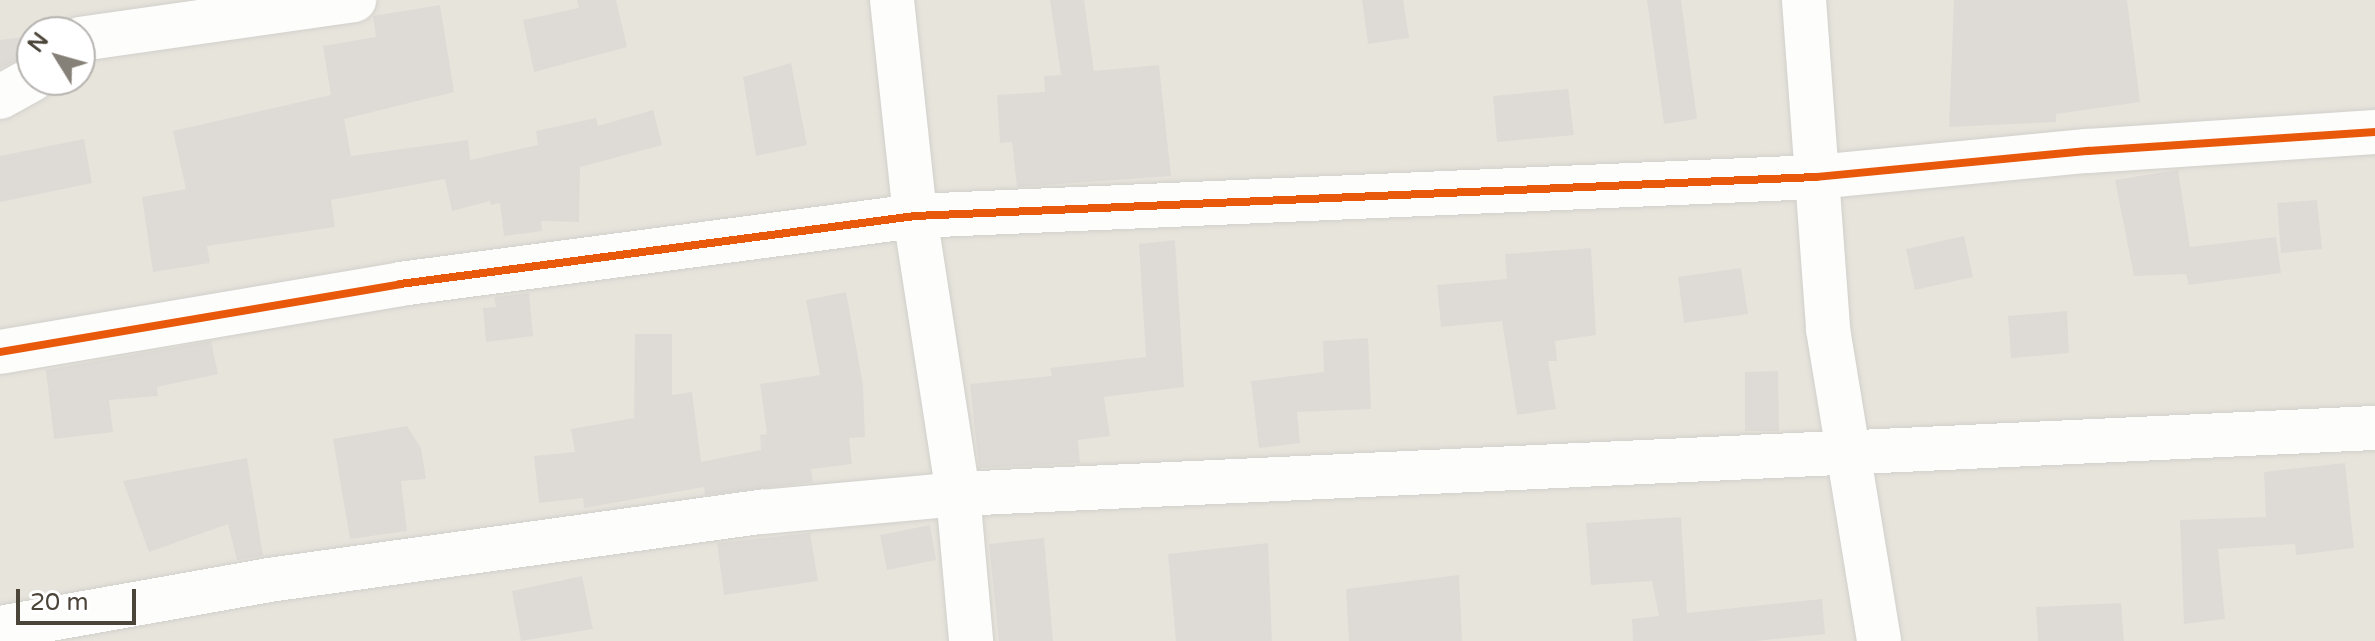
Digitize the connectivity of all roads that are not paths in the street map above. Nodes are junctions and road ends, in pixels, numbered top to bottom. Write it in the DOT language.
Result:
graph roads {
  1 [pos="354,0"];
  2 [pos="892,0"];
  3 [pos="1804,0"];
  4 [pos="103,23"];
  5 [pos="2375,132"];
  6 [pos="1816,177"];
  7 [pos="915,216"];
  8 [pos="0,352"];
  9 [pos="2375,428"];
  10 [pos="1847,457"];
  11 [pos="958,494"];
  12 [pos="0,628"];
  13 [pos="971,641"];
  14 [pos="1879,641"];
  1 -- 4 [label="street"];
  2 -- 7 [label="street"];
  3 -- 6 [label="street"];
  5 -- 6 [label="street"];
  6 -- 7 [label="street"];
  6 -- 10 [label="street"];
  7 -- 8 [label="street"];
  7 -- 11 [label="street"];
  9 -- 10 [label="street"];
  10 -- 11 [label="street"];
  10 -- 14 [label="street"];
  11 -- 12 [label="street"];
  11 -- 13 [label="street"];
}
